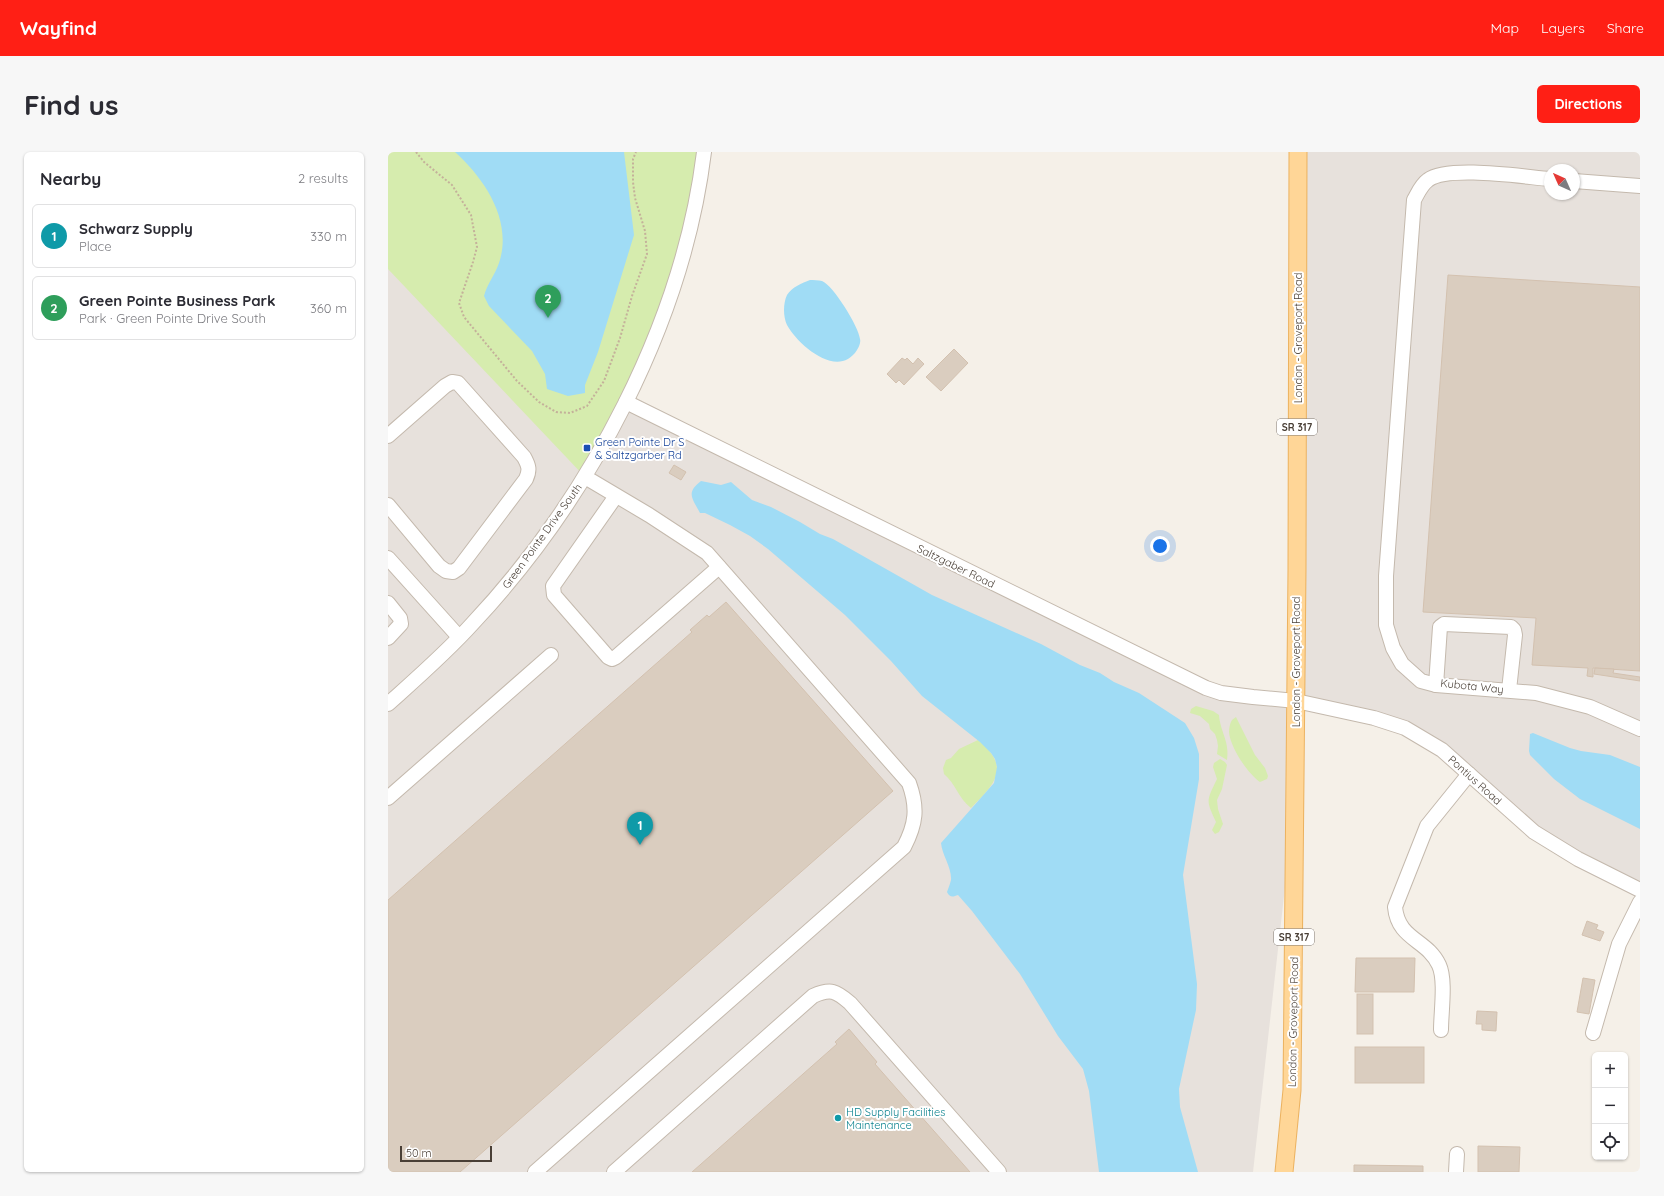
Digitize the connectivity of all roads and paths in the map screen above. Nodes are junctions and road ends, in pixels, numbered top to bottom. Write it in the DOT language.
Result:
graph roads {
  1 [pos="416,152"];
  2 [pos="636,152"];
  3 [pos="704,152"];
  4 [pos="1298,152"];
  5 [pos="1544,179"];
  6 [pos="1580,181"];
  7 [pos="1640,186"];
  8 [pos="626,402"];
  9 [pos="388,436"];
  10 [pos="585,477"];
  11 [pos="616,496"];
  12 [pos="388,505"];
  13 [pos="388,558"];
  14 [pos="719,567"];
  15 [pos="388,603"];
  16 [pos="459,637"];
  17 [pos="388,638"];
  18 [pos="551,655"];
  19 [pos="1436,685"];
  20 [pos="1509,690"];
  21 [pos="1296,701"];
  22 [pos="388,704"];
  23 [pos="1640,729"];
  24 [pos="1469,774"];
  25 [pos="388,798"];
  26 [pos="1640,890"];
  27 [pos="1640,902"];
  28 [pos="1440,1030"];
  29 [pos="1594,1033"];
  30 [pos="1457,1154"];
  31 [pos="535,1172"];
  32 [pos="614,1172"];
  33 [pos="999,1172"];
  34 [pos="1284,1172"];
  35 [pos="1456,1172"];
  1 -- 2 [label="path"];
  3 -- 8 [label="street, Green Pointe Drive South"];
  4 -- 21 [label="main road, London - Groveport Road / SR 317"];
  5 -- 19 [label="street"];
  6 -- 7 [label="street"];
  8 -- 10 [label="street, Green Pointe Drive South"];
  8 -- 21 [label="street, Saltzgaber Road"];
  9 -- 12 [label="street"];
  10 -- 11 [label="street"];
  10 -- 16 [label="street, Green Pointe Drive South"];
  11 -- 14 [label="street"];
  11 -- 14 [label="street"];
  13 -- 16 [label="street"];
  14 -- 31 [label="street"];
  15 -- 17 [label="street"];
  16 -- 22 [label="street, Green Pointe Drive South"];
  18 -- 25 [label="street"];
  19 -- 20 [label="street, Kubota Way"];
  19 -- 20 [label="street, Kubota Way"];
  20 -- 23 [label="street, Kubota Way"];
  21 -- 24 [label="street, Pontius Road"];
  21 -- 34 [label="main road, London - Groveport Road / SR 317"];
  24 -- 26 [label="street, Pontius Road"];
  24 -- 28 [label="street"];
  27 -- 29 [label="street"];
  30 -- 35 [label="street"];
  32 -- 33 [label="street"];
}
